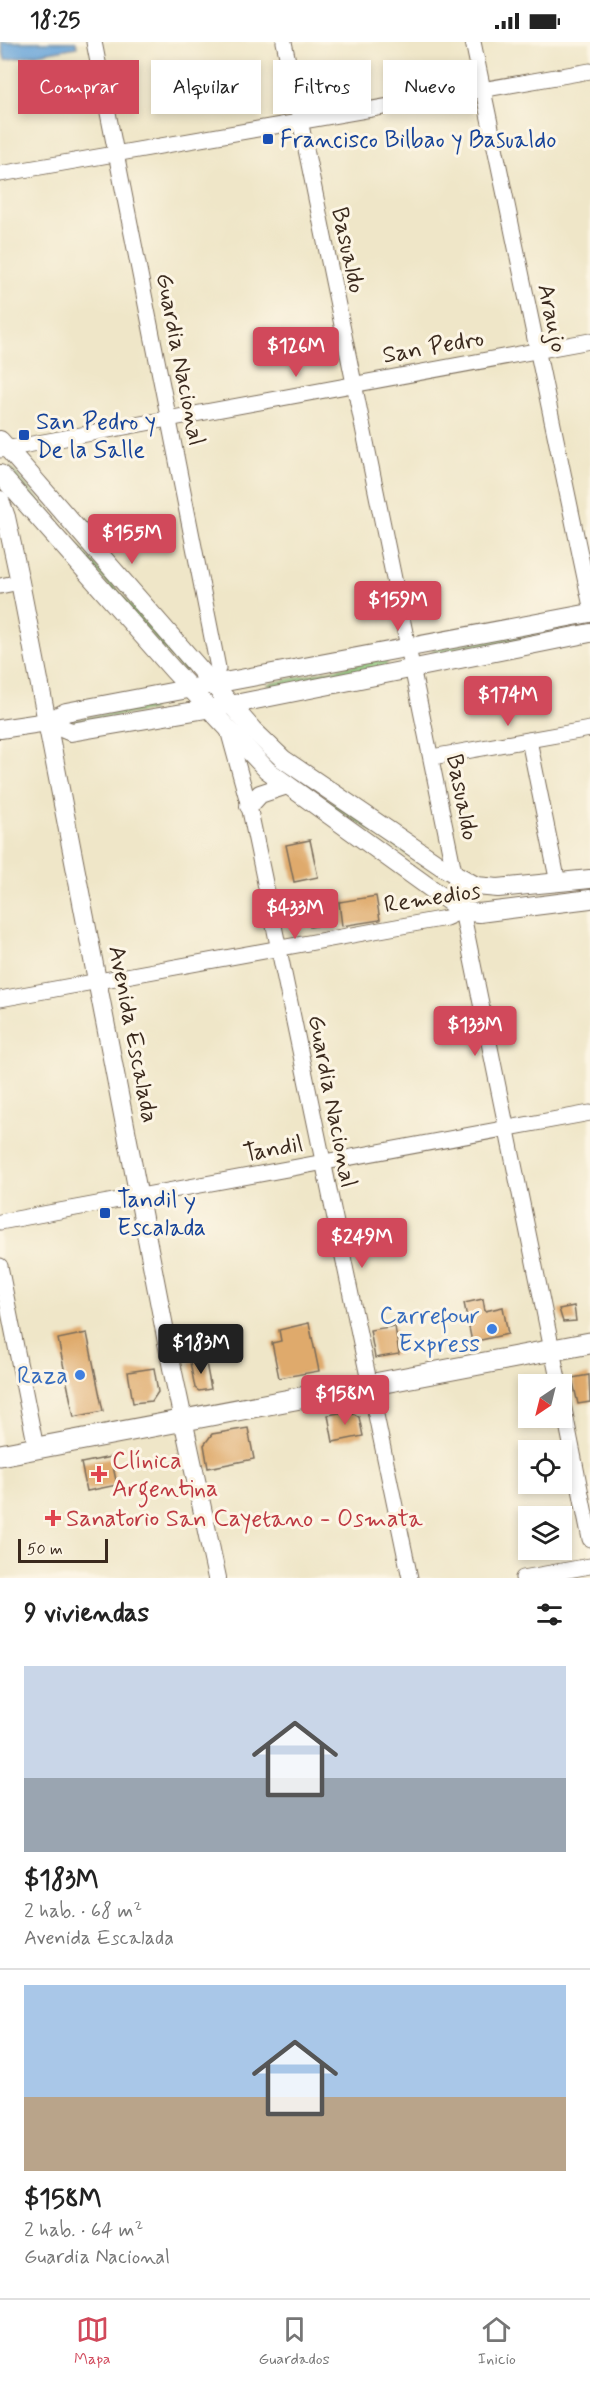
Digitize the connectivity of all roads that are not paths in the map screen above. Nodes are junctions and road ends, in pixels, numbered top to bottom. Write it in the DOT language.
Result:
graph roads {
  1 [pos="94,42"];
  2 [pos="284,42"];
  3 [pos="473,42"];
  4 [pos="590,71"];
  5 [pos="483,89"];
  6 [pos="299,121"];
  7 [pos="118,153"];
  8 [pos="0,174"];
  9 [pos="590,341"];
  10 [pos="537,351"];
  11 [pos="353,384"];
  12 [pos="170,418"];
  13 [pos="2,446"];
  14 [pos="0,474"];
  15 [pos="0,500"];
  16 [pos="20,582"];
  17 [pos="0,586"];
  18 [pos="590,602"];
  19 [pos="590,613"];
  20 [pos="590,633"];
  21 [pos="408,648"];
  22 [pos="412,668"];
  23 [pos="213,685"];
  24 [pos="191,688"];
  25 [pos="230,705"];
  26 [pos="208,707"];
  27 [pos="47,722"];
  28 [pos="227,728"];
  29 [pos="0,729"];
  30 [pos="590,729"];
  31 [pos="530,740"];
  32 [pos="432,757"];
  33 [pos="287,785"];
  34 [pos="249,806"];
  35 [pos="455,875"];
  36 [pos="590,879"];
  37 [pos="558,883"];
  38 [pos="590,899"];
  39 [pos="462,911"];
  40 [pos="280,948"];
  41 [pos="99,981"];
  42 [pos="0,999"];
  43 [pos="590,1113"];
  44 [pos="507,1128"];
  45 [pos="322,1161"];
  46 [pos="140,1195"];
  47 [pos="0,1222"];
  48 [pos="0,1266"];
  49 [pos="590,1343"];
  50 [pos="552,1351"];
  51 [pos="557,1374"];
  52 [pos="369,1383"];
  53 [pos="184,1420"];
  54 [pos="568,1428"];
  55 [pos="36,1448"];
  56 [pos="0,1455"];
  57 [pos="590,1539"];
  58 [pos="590,1566"];
  59 [pos="217,1578"];
  60 [pos="410,1578"];
  61 [pos="523,1578"];
  1 -- 7 [label="street, Guardia Nacional"];
  2 -- 6 [label="street, Basualdo"];
  3 -- 5 [label="street, Araujo"];
  4 -- 5 [label="street"];
  5 -- 6 [label="street"];
  5 -- 10 [label="street, Araujo"];
  6 -- 7 [label="street"];
  6 -- 11 [label="street, Basualdo"];
  7 -- 8 [label="street"];
  7 -- 12 [label="street, Guardia Nacional"];
  9 -- 10 [label="street, San Pedro"];
  10 -- 11 [label="street, San Pedro"];
  10 -- 18 [label="street, Araujo"];
  11 -- 12 [label="street, San Pedro"];
  11 -- 21 [label="street, Basualdo"];
  12 -- 13 [label="street, San Pedro"];
  12 -- 23 [label="street, Guardia Nacional"];
  13 -- 23 [label="street, Remedios"];
  14 -- 24 [label="street"];
  15 -- 16 [label="street, Avenida Escalada"];
  16 -- 17 [label="street"];
  16 -- 27 [label="street, Avenida Escalada"];
  19 -- 21 [label="street"];
  20 -- 22 [label="street"];
  21 -- 22 [label="street, Basualdo"];
  21 -- 23 [label="street"];
  22 -- 25 [label="street"];
  22 -- 32 [label="street, Basualdo"];
  23 -- 24 [label="street"];
  23 -- 25 [label="street, Remedios"];
  24 -- 26 [label="street"];
  24 -- 27 [label="street"];
  25 -- 26 [label="street"];
  25 -- 28 [label="street, Guardia Nacional"];
  25 -- 35 [label="street, Remedios"];
  26 -- 27 [label="street"];
  26 -- 28 [label="street"];
  27 -- 29 [label="street"];
  27 -- 41 [label="street, Avenida Escalada"];
  28 -- 33 [label="street"];
  28 -- 34 [label="street, Guardia Nacional"];
  30 -- 31 [label="street"];
  31 -- 32 [label="street"];
  31 -- 37 [label="street"];
  32 -- 35 [label="street, Basualdo"];
  33 -- 34 [label="street"];
  33 -- 39 [label="street"];
  34 -- 40 [label="street, Guardia Nacional"];
  35 -- 37 [label="street, Remedios"];
  35 -- 39 [label="street, Basualdo"];
  36 -- 37 [label="street, Remedios"];
  38 -- 39 [label="street, Remedios"];
  39 -- 40 [label="street, Remedios"];
  39 -- 44 [label="street, Basualdo"];
  40 -- 41 [label="street, Remedios"];
  40 -- 45 [label="street, Guardia Nacional"];
  41 -- 42 [label="street, Remedios"];
  41 -- 46 [label="street, Avenida Escalada"];
  43 -- 44 [label="street, Tandil"];
  44 -- 45 [label="street, Tandil"];
  44 -- 50 [label="street, Basualdo"];
  45 -- 46 [label="street, Tandil"];
  45 -- 52 [label="street, Guardia Nacional"];
  46 -- 47 [label="street, Tandil"];
  46 -- 53 [label="street, Avenida Escalada"];
  48 -- 55 [label="street"];
  49 -- 50 [label="main road"];
  50 -- 51 [label="street, Basualdo"];
  50 -- 52 [label="main road"];
  52 -- 53 [label="main road"];
  52 -- 60 [label="street, Guardia Nacional"];
  53 -- 55 [label="main road"];
  53 -- 59 [label="street, Avenida Escalada"];
  54 -- 57 [label="street"];
  55 -- 56 [label="main road"];
  58 -- 61 [label="street"];
}
